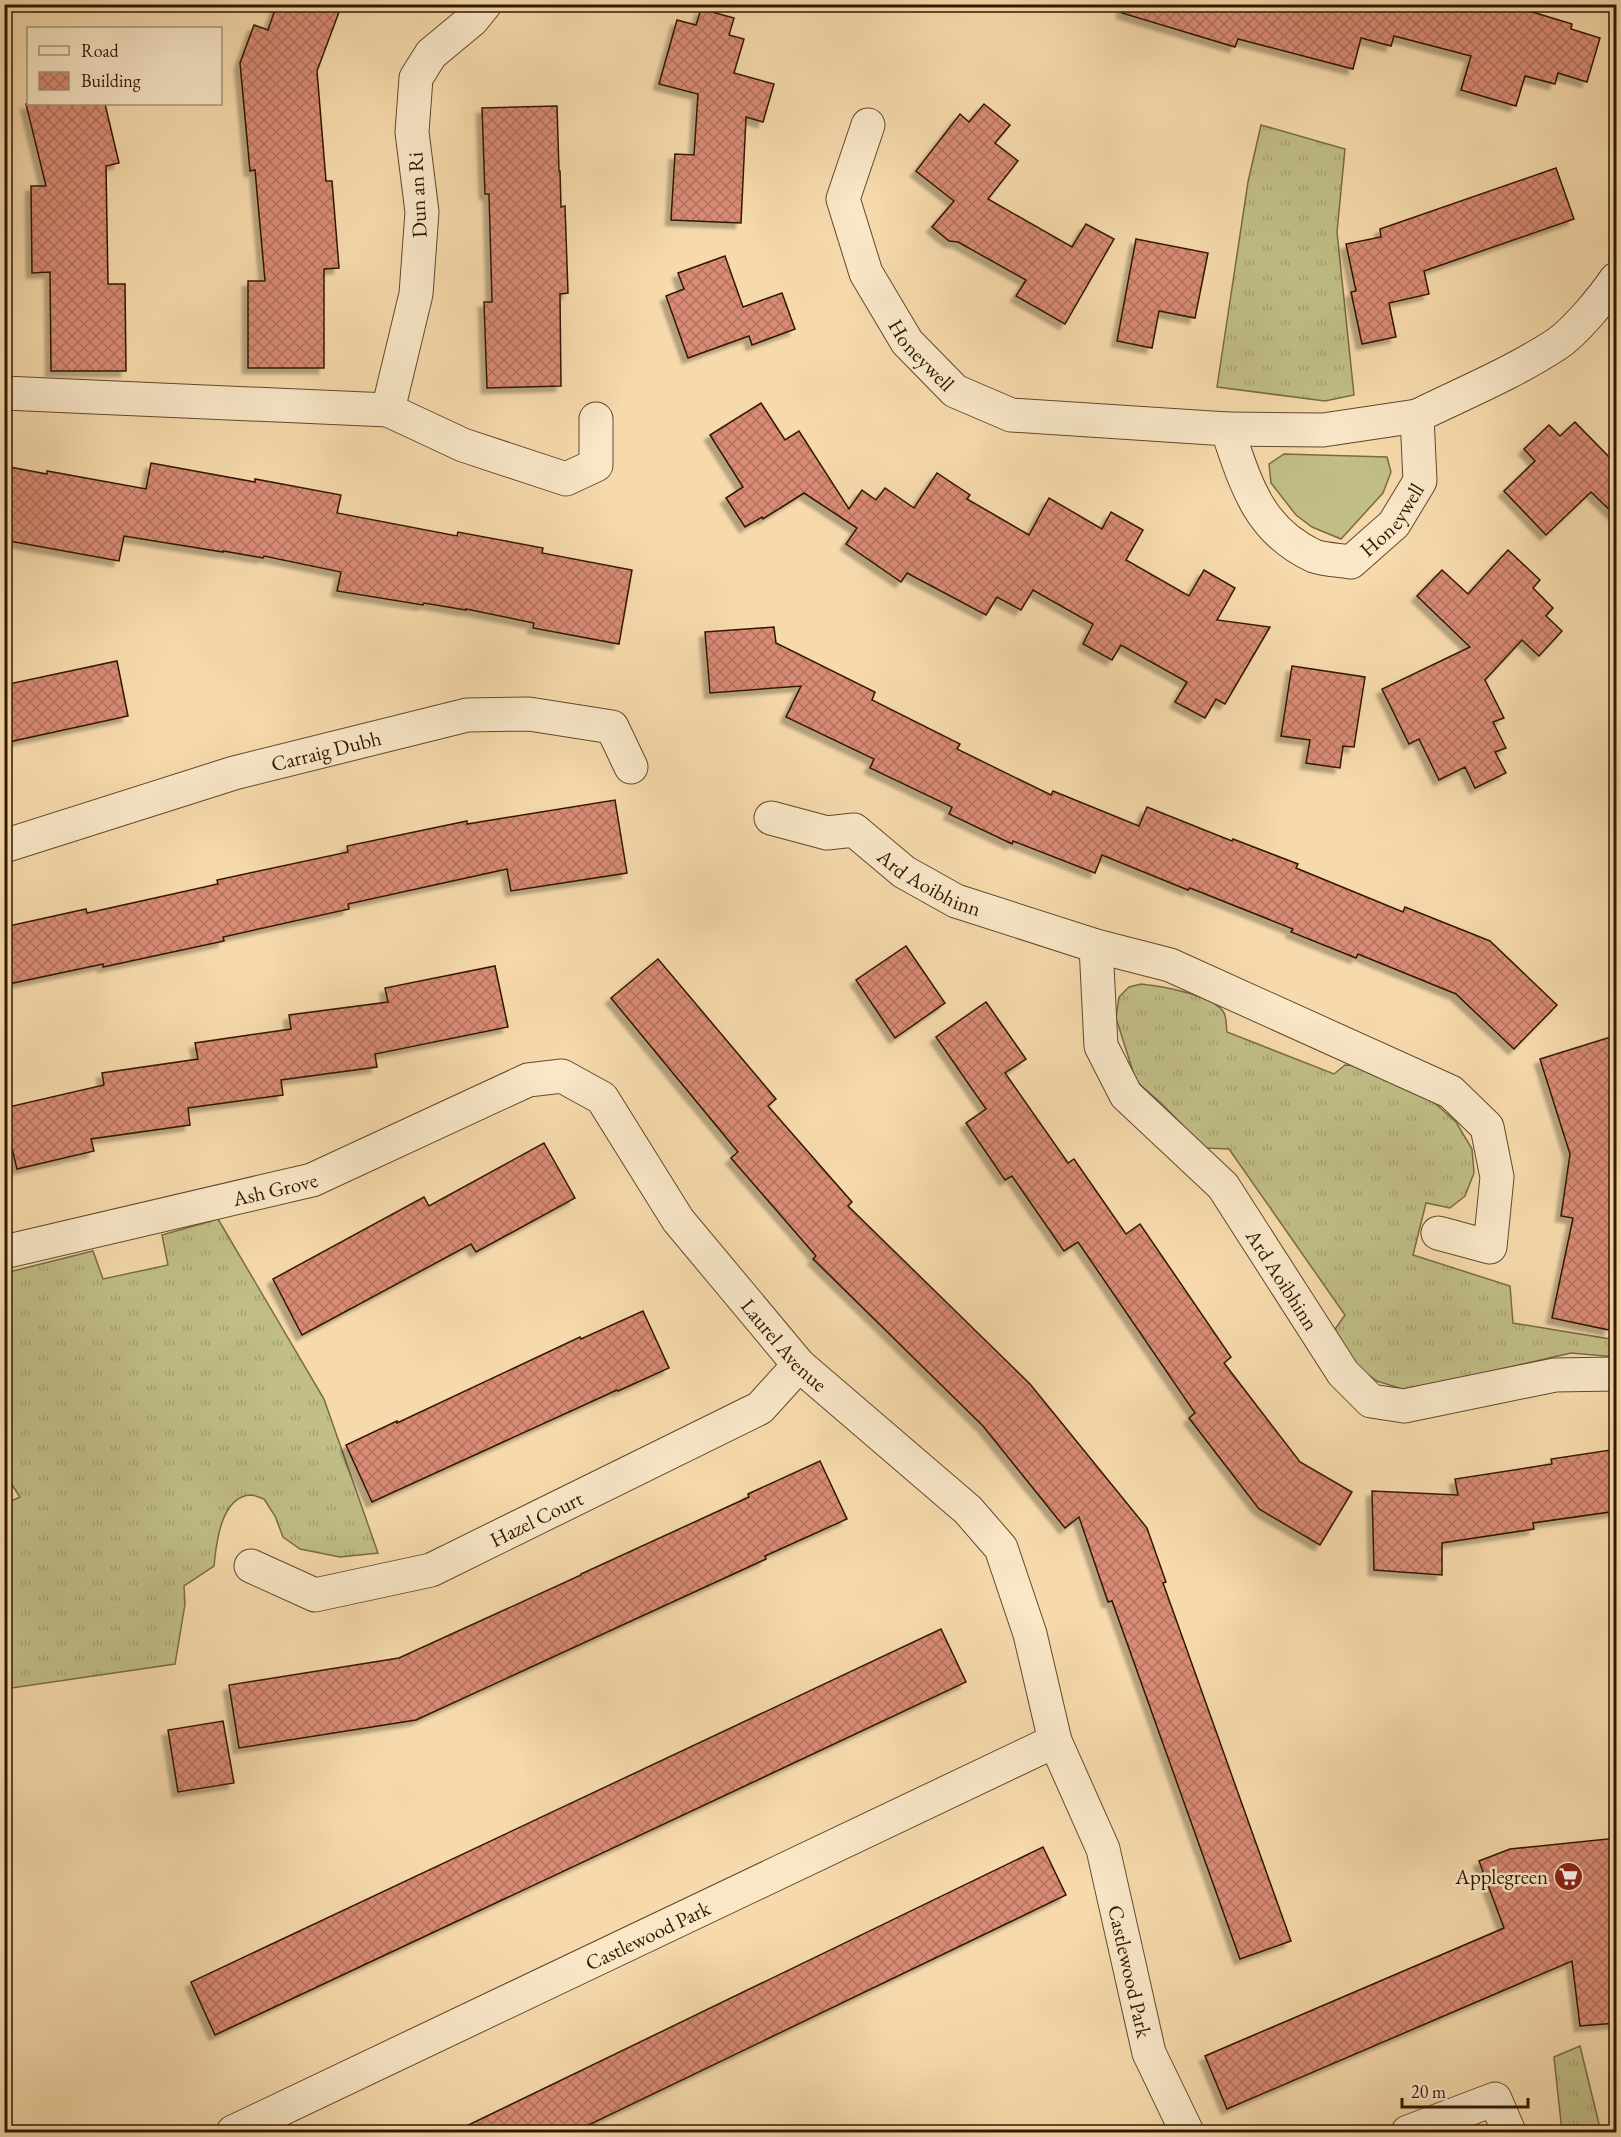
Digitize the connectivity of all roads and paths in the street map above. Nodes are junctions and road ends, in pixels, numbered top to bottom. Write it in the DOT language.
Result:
graph roads {
  1 [pos="485,4"];
  2 [pos="868,125"];
  3 [pos="1617,279"];
  4 [pos="4,393"];
  5 [pos="388,410"];
  6 [pos="1417,416"];
  7 [pos="596,418"];
  8 [pos="1227,429"];
  9 [pos="631,767"];
  10 [pos="771,818"];
  11 [pos="4,846"];
  12 [pos="1096,946"];
  13 [pos="528,1080"];
  14 [pos="1438,1233"];
  15 [pos="4,1252"];
  16 [pos="799,1365"];
  17 [pos="1617,1374"];
  18 [pos="251,1566"];
  19 [pos="1030,1634"];
  20 [pos="1055,1742"];
  21 [pos="236,2131"];
  22 [pos="1186,2133"];
  23 [pos="1408,2133"];
  24 [pos="1509,2133"];
  1 -- 5 [label="street, Dun an Ri"];
  2 -- 8 [label="street, Honeywell"];
  3 -- 6 [label="street, Honeywell"];
  4 -- 5 [label="street"];
  5 -- 7 [label="street"];
  6 -- 8 [label="street, Honeywell"];
  6 -- 8 [label="street, Honeywell"];
  9 -- 11 [label="street, Carraig Dubh"];
  10 -- 12 [label="street, Ard Aoibhinn"];
  12 -- 14 [label="street, Ard Aoibhinn"];
  12 -- 17 [label="street, Ard Aoibhinn"];
  13 -- 15 [label="street, Ash Grove"];
  13 -- 16 [label="street, Laurel Avenue"];
  16 -- 18 [label="street, Hazel Court"];
  16 -- 19 [label="street, Laurel Avenue"];
  19 -- 20 [label="street, Castlewood Park"];
  20 -- 21 [label="street, Castlewood Park"];
  20 -- 22 [label="street, Castlewood Park"];
  23 -- 24 [label="street"];
}
